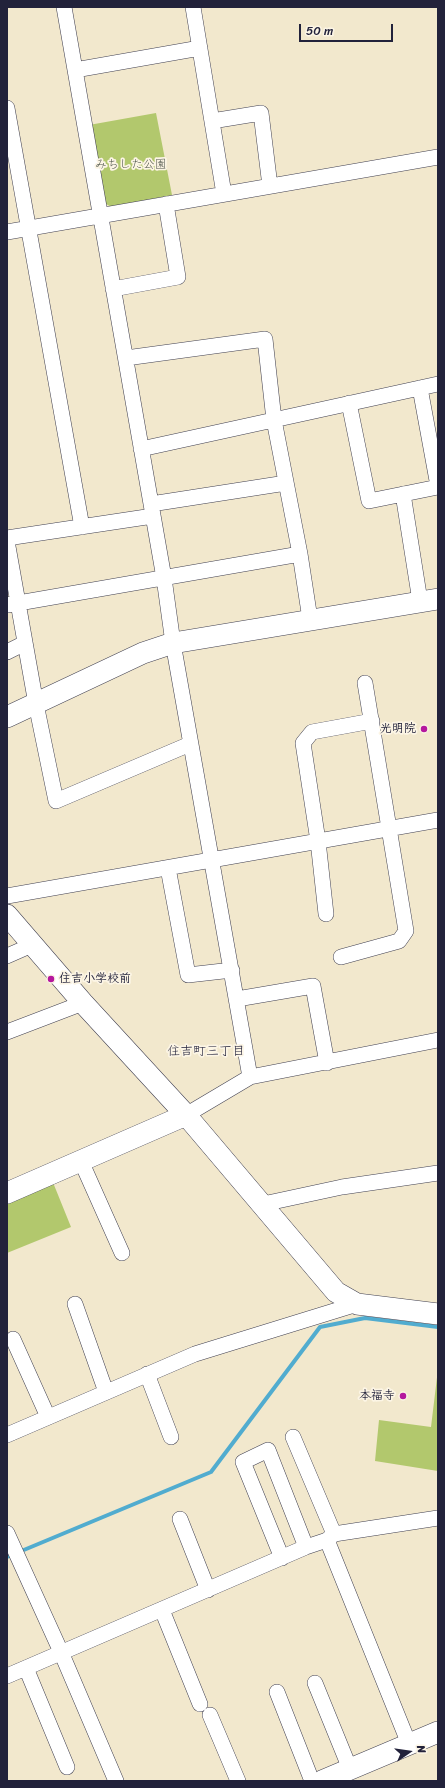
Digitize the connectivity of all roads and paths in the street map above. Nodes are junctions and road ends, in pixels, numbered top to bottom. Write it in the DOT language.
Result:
graph roads {
  1 [pos="64,7"];
  2 [pos="193,7"];
  3 [pos="200,48"];
  4 [pos="75,70"];
  5 [pos="7,108"];
  6 [pos="212,121"];
  7 [pos="438,157"];
  8 [pos="270,186"];
  9 [pos="224,194"];
  10 [pos="166,204"];
  11 [pos="101,215"];
  12 [pos="30,228"];
  13 [pos="7,232"];
  14 [pos="113,289"];
  15 [pos="126,358"];
  16 [pos="438,384"];
  17 [pos="420,388"];
  18 [pos="349,403"];
  19 [pos="274,420"];
  20 [pos="141,449"];
  21 [pos="286,483"];
  22 [pos="438,487"];
  23 [pos="403,494"];
  24 [pos="152,510"];
  25 [pos="82,527"];
  26 [pos="7,538"];
  27 [pos="7,541"];
  28 [pos="300,554"];
  29 [pos="164,578"];
  30 [pos="429,600"];
  31 [pos="12,604"];
  32 [pos="310,619"];
  33 [pos="25,643"];
  34 [pos="173,643"];
  35 [pos="7,652"];
  36 [pos="365,683"];
  37 [pos="36,704"];
  38 [pos="7,716"];
  39 [pos="372,721"];
  40 [pos="190,744"];
  41 [pos="438,820"];
  42 [pos="390,829"];
  43 [pos="318,842"];
  44 [pos="213,860"];
  45 [pos="168,868"];
  46 [pos="7,896"];
  47 [pos="326,914"];
  48 [pos="7,915"];
  49 [pos="32,945"];
  50 [pos="7,956"];
  51 [pos="341,957"];
  52 [pos="232,970"];
  53 [pos="237,999"];
  54 [pos="83,1002"];
  55 [pos="7,1032"];
  56 [pos="438,1040"];
  57 [pos="328,1063"];
  58 [pos="250,1077"];
  59 [pos="186,1115"];
  60 [pos="81,1161"];
  61 [pos="438,1173"];
  62 [pos="7,1193"];
  63 [pos="263,1204"];
  64 [pos="122,1253"];
  65 [pos="75,1304"];
  66 [pos="357,1304"];
  67 [pos="438,1314"];
  68 [pos="13,1339"];
  69 [pos="147,1374"];
  70 [pos="106,1392"];
  71 [pos="48,1417"];
  72 [pos="7,1435"];
  73 [pos="171,1436"];
  74 [pos="293,1436"];
  75 [pos="438,1518"];
  76 [pos="180,1519"];
  77 [pos="7,1533"];
  78 [pos="331,1537"];
  79 [pos="306,1547"];
  80 [pos="282,1558"];
  81 [pos="208,1590"];
  82 [pos="162,1610"];
  83 [pos="61,1652"];
  84 [pos="26,1668"];
  85 [pos="7,1676"];
  86 [pos="315,1683"];
  87 [pos="277,1692"];
  88 [pos="438,1732"];
  89 [pos="409,1744"];
  90 [pos="67,1768"];
  91 [pos="350,1769"];
  92 [pos="116,1781"];
  93 [pos="238,1781"];
  94 [pos="312,1781"];
  95 [pos="322,1781"];
  1 -- 4 [label="street"];
  2 -- 3 [label="street"];
  3 -- 4 [label="street"];
  3 -- 6 [label="street"];
  4 -- 11 [label="street"];
  5 -- 12 [label="street"];
  6 -- 8 [label="street"];
  6 -- 9 [label="street"];
  7 -- 8 [label="street"];
  8 -- 9 [label="street"];
  9 -- 10 [label="street"];
  10 -- 11 [label="street"];
  10 -- 14 [label="street"];
  11 -- 12 [label="street"];
  11 -- 14 [label="street"];
  12 -- 13 [label="street"];
  12 -- 25 [label="street"];
  14 -- 15 [label="street"];
  15 -- 19 [label="street"];
  15 -- 20 [label="street"];
  16 -- 17 [label="street"];
  17 -- 18 [label="street"];
  17 -- 22 [label="street"];
  18 -- 19 [label="street"];
  18 -- 23 [label="street"];
  19 -- 20 [label="street"];
  19 -- 21 [label="street"];
  20 -- 24 [label="street"];
  21 -- 24 [label="street"];
  21 -- 28 [label="street"];
  22 -- 23 [label="street"];
  23 -- 30 [label="street"];
  24 -- 25 [label="street"];
  24 -- 29 [label="street"];
  25 -- 26 [label="street"];
  27 -- 31 [label="street"];
  28 -- 29 [label="street"];
  28 -- 32 [label="street"];
  29 -- 31 [label="street"];
  29 -- 34 [label="street"];
  30 -- 32 [label="street"];
  31 -- 33 [label="street"];
  32 -- 34 [label="street"];
  33 -- 35 [label="street"];
  33 -- 37 [label="street"];
  34 -- 37 [label="street"];
  34 -- 40 [label="street"];
  36 -- 39 [label="street"];
  37 -- 38 [label="street"];
  37 -- 40 [label="street"];
  39 -- 42 [label="street"];
  39 -- 43 [label="street"];
  40 -- 44 [label="street"];
  41 -- 42 [label="street"];
  42 -- 43 [label="street"];
  42 -- 51 [label="street"];
  43 -- 44 [label="street"];
  43 -- 47 [label="street"];
  44 -- 45 [label="street"];
  44 -- 52 [label="street"];
  45 -- 46 [label="street"];
  45 -- 52 [label="street"];
  48 -- 49 [label="street"];
  49 -- 50 [label="street"];
  49 -- 54 [label="street"];
  52 -- 53 [label="street"];
  53 -- 57 [label="street"];
  53 -- 58 [label="street"];
  54 -- 55 [label="street"];
  54 -- 59 [label="street"];
  56 -- 57 [label="street"];
  57 -- 58 [label="street"];
  58 -- 59 [label="street"];
  59 -- 60 [label="street"];
  59 -- 63 [label="street"];
  60 -- 62 [label="street"];
  60 -- 64 [label="street"];
  61 -- 63 [label="street"];
  63 -- 66 [label="street"];
  65 -- 70 [label="street"];
  66 -- 67 [label="street"];
  66 -- 69 [label="street"];
  68 -- 71 [label="street"];
  69 -- 70 [label="street"];
  69 -- 73 [label="street"];
  70 -- 71 [label="street"];
  71 -- 72 [label="street"];
  74 -- 78 [label="street"];
  75 -- 78 [label="street"];
  76 -- 81 [label="street"];
  77 -- 83 [label="street"];
  78 -- 79 [label="street"];
  78 -- 89 [label="street"];
  79 -- 80 [label="street"];
  79 -- 80 [label="street"];
  80 -- 81 [label="street"];
  81 -- 82 [label="street"];
  82 -- 83 [label="street"];
  82 -- 93 [label="street"];
  83 -- 84 [label="street"];
  83 -- 92 [label="street"];
  84 -- 85 [label="street"];
  84 -- 90 [label="street"];
  86 -- 91 [label="street"];
  87 -- 94 [label="street"];
  88 -- 89 [label="street"];
  89 -- 91 [label="street"];
  91 -- 95 [label="street"];
}
